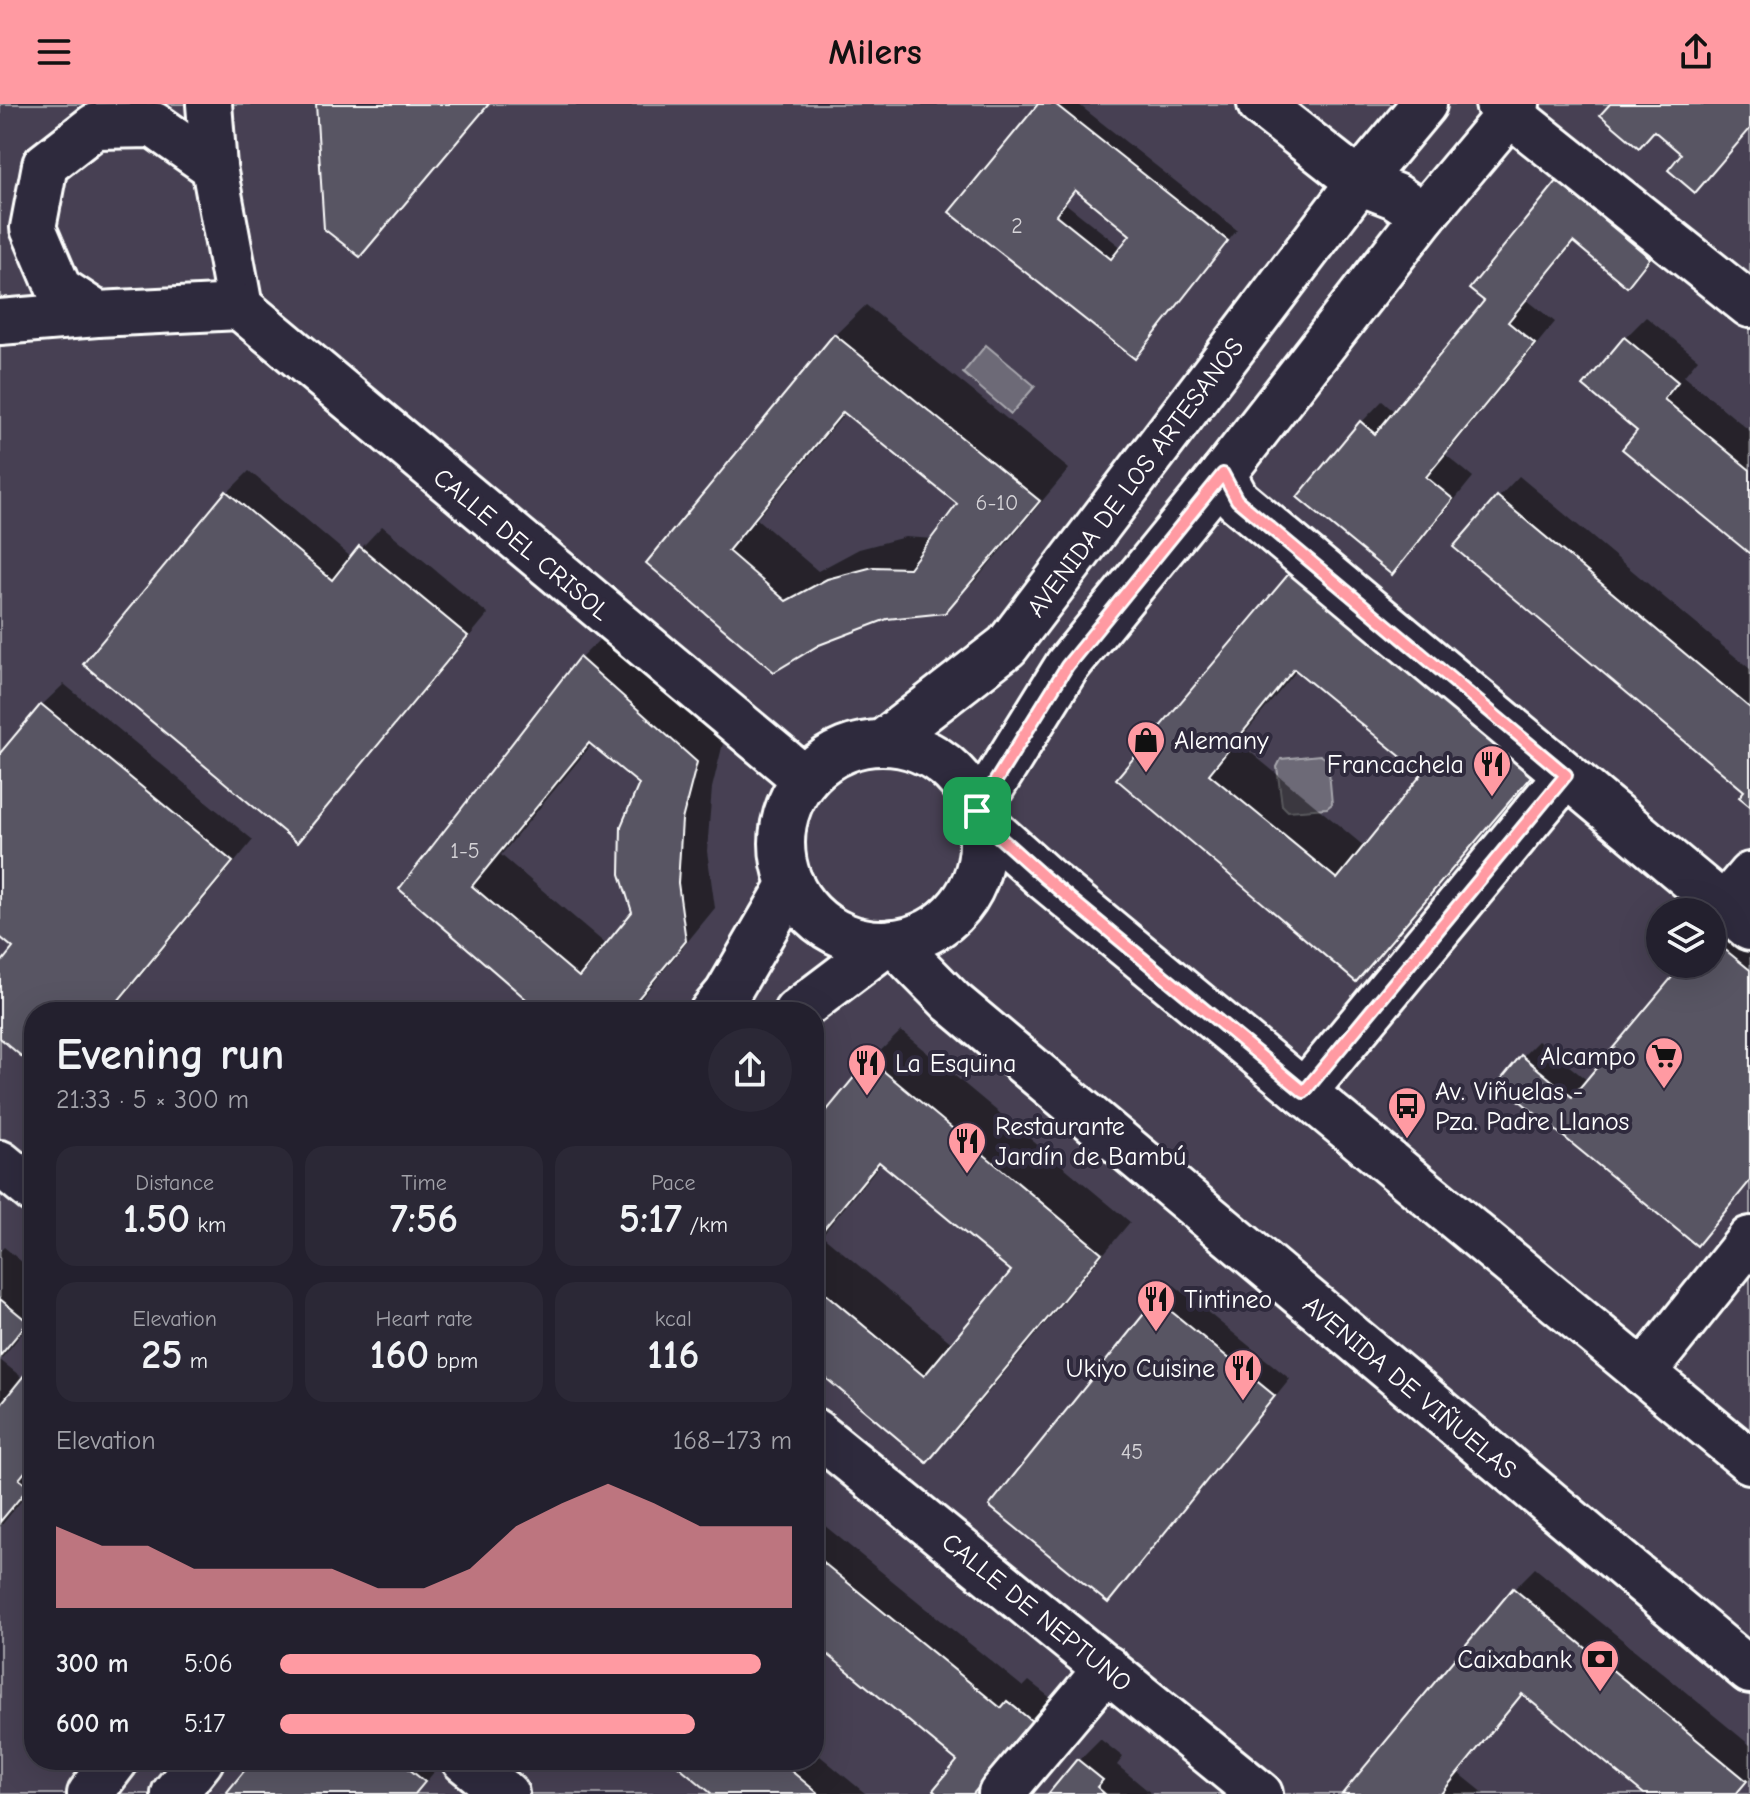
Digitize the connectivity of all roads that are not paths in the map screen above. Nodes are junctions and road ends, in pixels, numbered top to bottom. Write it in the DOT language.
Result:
graph roads {
  1 [pos="209,104"];
  2 [pos="1260,104"];
  3 [pos="1424,104"];
  4 [pos="1508,107"];
  5 [pos="214,167"];
  6 [pos="1359,182"];
  7 [pos="1424,215"];
  8 [pos="1750,305"];
  9 [pos="240,307"];
  10 [pos="97,314"];
  11 [pos="0,322"];
  12 [pos="1223,474"];
  13 [pos="882,743"];
  14 [pos="1566,775"];
  15 [pos="805,779"];
  16 [pos="978,815"];
  17 [pos="791,884"];
  18 [pos="1741,903"];
  19 [pos="890,942"];
  20 [pos="720,1002"];
  21 [pos="809,1002"];
  22 [pos="1304,1092"];
  23 [pos="0,1163"];
  24 [pos="24,1183"];
  25 [pos="1750,1239"];
  26 [pos="1643,1373"];
  27 [pos="824,1439"];
  28 [pos="1750,1461"];
  29 [pos="1107,1668"];
  30 [pos="1750,1671"];
  31 [pos="108,1770"];
  32 [pos="193,1770"];
  33 [pos="476,1770"];
  34 [pos="90,1794"];
  35 [pos="174,1794"];
  36 [pos="506,1794"];
  37 [pos="1001,1794"];
  38 [pos="1260,1794"];
  1 -- 5 [label="street"];
  2 -- 6 [label="street"];
  3 -- 6 [label="street, AVENIDA DE LOS ARTESANOS"];
  4 -- 7 [label="street"];
  4 -- 8 [label="street"];
  5 -- 9 [label="street"];
  5 -- 10 [label="street"];
  6 -- 7 [label="street"];
  6 -- 13 [label="street, AVENIDA DE LOS ARTESANOS"];
  7 -- 12 [label="street"];
  9 -- 10 [label="street"];
  9 -- 15 [label="street, CALLE DEL CRISOL"];
  10 -- 11 [label="street"];
  12 -- 14 [label="street"];
  12 -- 16 [label="street"];
  13 -- 15 [label="street"];
  13 -- 16 [label="street"];
  14 -- 18 [label="street"];
  14 -- 22 [label="street"];
  15 -- 17 [label="street"];
  16 -- 19 [label="street"];
  16 -- 22 [label="street"];
  17 -- 19 [label="street"];
  17 -- 20 [label="street"];
  19 -- 21 [label="street"];
  19 -- 30 [label="street, AVENIDA DE VIÑUELAS"];
  22 -- 26 [label="street"];
  23 -- 24 [label="street"];
  25 -- 26 [label="street"];
  26 -- 28 [label="street"];
  27 -- 29 [label="street, CALLE DE NEPTUNO"];
  29 -- 37 [label="street"];
  29 -- 38 [label="street, CALLE DE NEPTUNO"];
  31 -- 34 [label="street"];
  32 -- 35 [label="street"];
  33 -- 36 [label="street"];
}
